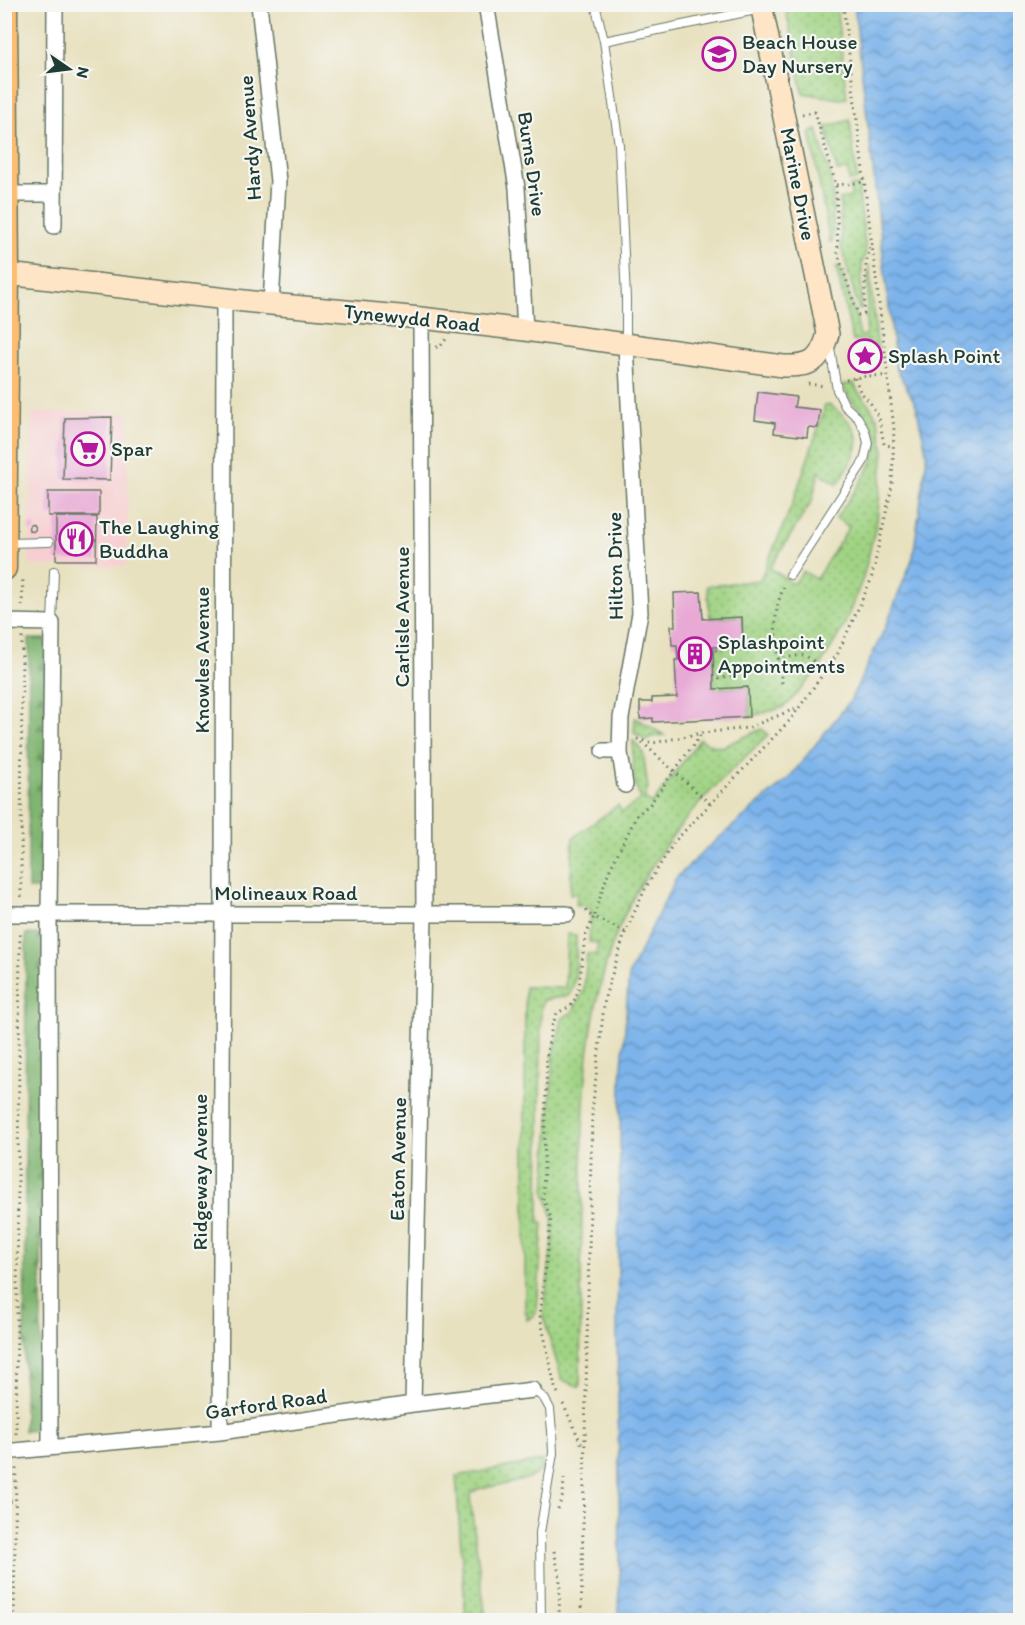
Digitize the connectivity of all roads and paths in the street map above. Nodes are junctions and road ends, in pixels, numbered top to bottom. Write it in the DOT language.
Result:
graph roads {
  1 [pos="5,4"];
  2 [pos="55,4"];
  3 [pos="259,4"];
  4 [pos="486,4"];
  5 [pos="595,4"];
  6 [pos="843,4"];
  7 [pos="762,6"];
  8 [pos="604,42"];
  9 [pos="5,77"];
  10 [pos="785,117"];
  11 [pos="865,182"];
  12 [pos="836,185"];
  13 [pos="7,194"];
  14 [pos="54,194"];
  15 [pos="54,226"];
  16 [pos="872,238"];
  17 [pos="7,274"];
  18 [pos="224,299"];
  19 [pos="272,304"];
  20 [pos="421,318"];
  21 [pos="525,330"];
  22 [pos="828,334"];
  23 [pos="448,336"];
  24 [pos="626,345"];
  25 [pos="421,346"];
  26 [pos="889,376"];
  27 [pos="806,384"];
  28 [pos="835,384"];
  29 [pos="5,429"];
  30 [pos="894,447"];
  31 [pos="49,542"];
  32 [pos="5,543"];
  33 [pos="54,571"];
  34 [pos="14,572"];
  35 [pos="790,575"];
  36 [pos="4,622"];
  37 [pos="22,622"];
  38 [pos="52,623"];
  39 [pos="776,648"];
  40 [pos="715,650"];
  41 [pos="778,659"];
  42 [pos="780,670"];
  43 [pos="826,670"];
  44 [pos="718,679"];
  45 [pos="782,683"];
  46 [pos="800,706"];
  47 [pos="620,730"];
  48 [pos="702,733"];
  49 [pos="641,740"];
  50 [pos="603,751"];
  51 [pos="620,751"];
  52 [pos="674,771"];
  53 [pos="625,785"];
  54 [pos="710,804"];
  55 [pos="223,913"];
  56 [pos="4,914"];
  57 [pos="20,914"];
  58 [pos="50,914"];
  59 [pos="567,914"];
  60 [pos="424,915"];
  61 [pos="594,917"];
  62 [pos="625,933"];
  63 [pos="533,1390"];
  64 [pos="413,1404"];
  65 [pos="220,1432"];
  66 [pos="50,1448"];
  67 [pos="585,1450"];
  68 [pos="10,1452"];
  69 [pos="15,1501"];
  70 [pos="4,1502"];
  71 [pos="14,1620"];
  72 [pos="541,1620"];
  73 [pos="581,1620"];
  1 -- 9 [label="main road"];
  2 -- 14 [label="street"];
  3 -- 19 [label="street, Hardy Avenue"];
  4 -- 21 [label="street, Burns Drive"];
  5 -- 8 [label="lane"];
  6 -- 11 [label="path"];
  7 -- 8 [label="lane"];
  7 -- 10 [label="main road, Marine Drive"];
  8 -- 24 [label="lane"];
  9 -- 13 [label="main road"];
  10 -- 12 [label="path"];
  10 -- 22 [label="main road, Marine Drive"];
  11 -- 12 [label="path"];
  11 -- 16 [label="path"];
  12 -- 16 [label="path"];
  13 -- 14 [label="street"];
  13 -- 17 [label="main road"];
  14 -- 15 [label="street"];
  16 -- 26 [label="path"];
  17 -- 18 [label="main road, Tynewydd Road"];
  17 -- 29 [label="main road"];
  18 -- 19 [label="main road, Tynewydd Road"];
  18 -- 55 [label="street, Knowles Avenue"];
  19 -- 20 [label="main road, Tynewydd Road"];
  20 -- 21 [label="main road, Tynewydd Road"];
  20 -- 25 [label="street, Carlisle Avenue"];
  21 -- 24 [label="main road, Tynewydd Road"];
  22 -- 24 [label="main road, Tynewydd Road"];
  22 -- 28 [label="lane"];
  23 -- 25 [label="path"];
  24 -- 47 [label="street, Hilton Drive"];
  25 -- 60 [label="street, Carlisle Avenue"];
  26 -- 30 [label="path"];
  26 -- 30 [label="path"];
  27 -- 28 [label="path"];
  28 -- 35 [label="lane"];
  29 -- 32 [label="main road"];
  30 -- 43 [label="path"];
  31 -- 32 [label="lane"];
  32 -- 34 [label="main road"];
  33 -- 38 [label="lane"];
  34 -- 37 [label="path"];
  35 -- 39 [label="path"];
  36 -- 37 [label="street"];
  37 -- 38 [label="street"];
  37 -- 57 [label="path"];
  38 -- 58 [label="street"];
  39 -- 40 [label="path"];
  39 -- 41 [label="path"];
  41 -- 42 [label="path"];
  41 -- 43 [label="path"];
  42 -- 44 [label="path"];
  42 -- 45 [label="path"];
  43 -- 46 [label="path"];
  46 -- 48 [label="path"];
  46 -- 54 [label="path"];
  47 -- 49 [label="path"];
  47 -- 51 [label="street, Hilton Drive"];
  48 -- 49 [label="path"];
  48 -- 52 [label="path"];
  49 -- 52 [label="path"];
  50 -- 51 [label="street"];
  51 -- 53 [label="street, Hilton Drive"];
  52 -- 54 [label="path"];
  52 -- 61 [label="path"];
  54 -- 62 [label="path"];
  55 -- 58 [label="street, Molineaux Road"];
  55 -- 60 [label="street, Molineaux Road"];
  55 -- 65 [label="street, Ridgeway Avenue"];
  56 -- 57 [label="street, Molineaux Road"];
  57 -- 58 [label="street, Molineaux Road"];
  57 -- 68 [label="path"];
  58 -- 66 [label="street"];
  59 -- 60 [label="street, Molineaux Road"];
  60 -- 64 [label="street, Eaton Avenue"];
  61 -- 62 [label="path"];
  61 -- 67 [label="path"];
  62 -- 67 [label="path"];
  63 -- 64 [label="street, Garford Road"];
  63 -- 72 [label="lane"];
  64 -- 65 [label="street, Garford Road"];
  65 -- 66 [label="street, Garford Road"];
  66 -- 68 [label="street, Garford Road"];
  67 -- 73 [label="path"];
  68 -- 69 [label="path"];
  69 -- 70 [label="path"];
  69 -- 71 [label="path"];
}
